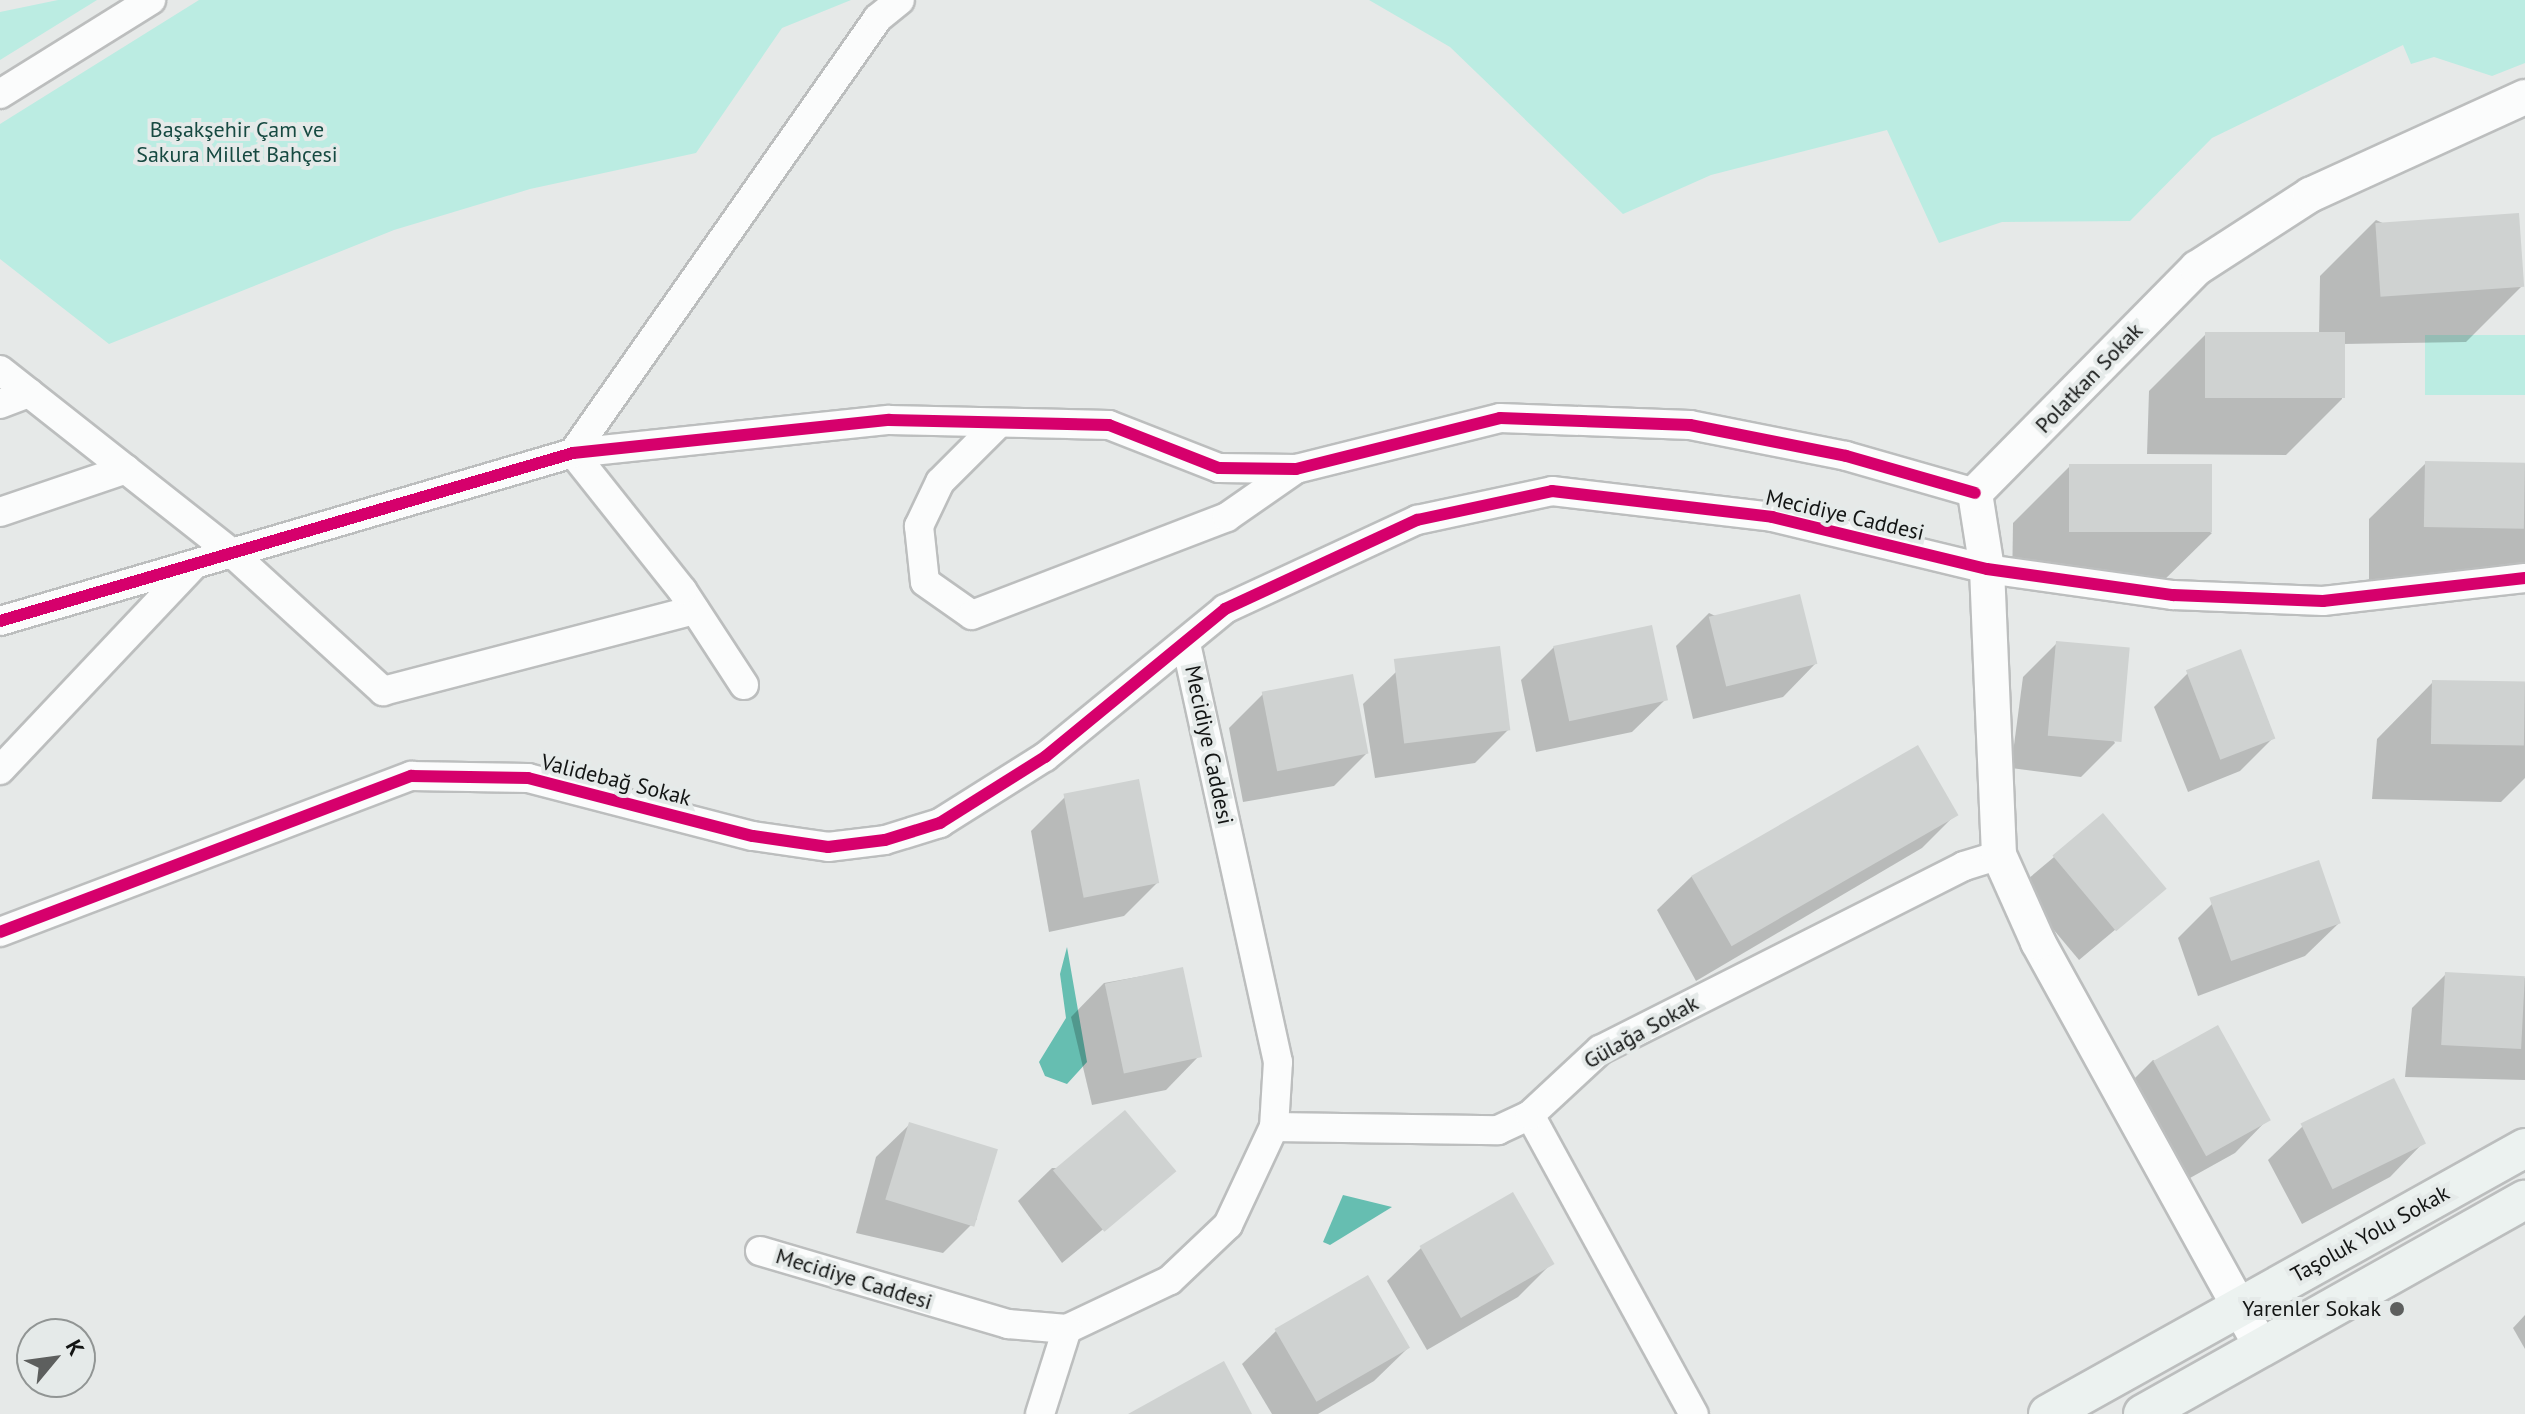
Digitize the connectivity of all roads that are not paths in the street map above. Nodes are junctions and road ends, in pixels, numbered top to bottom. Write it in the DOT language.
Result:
graph roads {
  1 [pos="151,0"];
  2 [pos="900,0"];
  3 [pos="0,94"];
  4 [pos="2525,97"];
  5 [pos="0,370"];
  6 [pos="29,393"];
  7 [pos="0,404"];
  8 [pos="999,423"];
  9 [pos="573,453"];
  10 [pos="126,469"];
  11 [pos="1296,469"];
  12 [pos="1975,493"];
  13 [pos="0,512"];
  14 [pos="232,553"];
  15 [pos="194,564"];
  16 [pos="1987,569"];
  17 [pos="2525,578"];
  18 [pos="695,610"];
  19 [pos="0,621"];
  20 [pos="1186,643"];
  21 [pos="744,685"];
  22 [pos="0,770"];
  23 [pos="1999,855"];
  24 [pos="0,932"];
  25 [pos="1530,1115"];
  26 [pos="1274,1127"];
  27 [pos="2525,1148"];
  28 [pos="2525,1200"];
  29 [pos="760,1251"];
  30 [pos="2240,1308"];
  31 [pos="1067,1329"];
  32 [pos="2262,1348"];
  33 [pos="1040,1414"];
  34 [pos="1694,1414"];
  35 [pos="2048,1414"];
  36 [pos="2143,1414"];
  1 -- 3 [label="street"];
  2 -- 9 [label="street"];
  4 -- 12 [label="street, Polatkan Sokak"];
  5 -- 6 [label="street"];
  6 -- 7 [label="street"];
  6 -- 10 [label="street"];
  8 -- 9 [label="street"];
  8 -- 11 [label="street"];
  8 -- 11 [label="street"];
  9 -- 14 [label="street"];
  9 -- 18 [label="street"];
  10 -- 13 [label="street"];
  10 -- 14 [label="street"];
  11 -- 12 [label="street"];
  12 -- 16 [label="street"];
  14 -- 15 [label="street"];
  14 -- 18 [label="street"];
  15 -- 19 [label="street"];
  15 -- 22 [label="street"];
  16 -- 17 [label="street, Mecidiye Caddesi"];
  16 -- 20 [label="street, Mecidiye Caddesi"];
  16 -- 23 [label="street"];
  18 -- 21 [label="street"];
  20 -- 24 [label="street, Validebağ Sokak"];
  20 -- 26 [label="street, Mecidiye Caddesi"];
  23 -- 25 [label="street, Gülağa Sokak"];
  23 -- 30 [label="street"];
  25 -- 26 [label="street, Gülağa Sokak"];
  25 -- 34 [label="street"];
  26 -- 31 [label="street, Mecidiye Caddesi"];
  27 -- 30 [label="main road, Taşoluk Yolu Sokak"];
  28 -- 32 [label="main road, Taşoluk Yolu Sokak"];
  29 -- 31 [label="street, Mecidiye Caddesi"];
  30 -- 32 [label="street"];
  30 -- 35 [label="main road, Taşoluk Yolu Sokak"];
  31 -- 33 [label="street"];
  32 -- 36 [label="main road, Taşoluk Yolu Sokak"];
}
